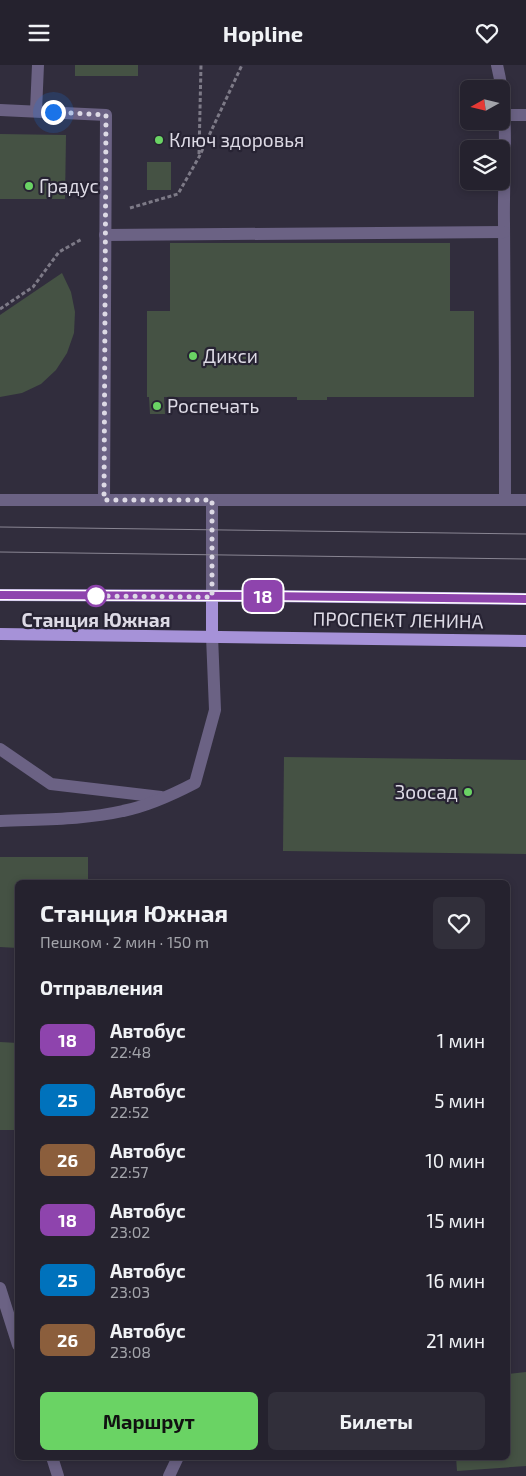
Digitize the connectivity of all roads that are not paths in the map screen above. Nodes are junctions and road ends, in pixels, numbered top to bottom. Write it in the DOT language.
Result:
graph roads {
  1 [pos="38,65"];
  2 [pos="497,65"];
  3 [pos="501,80"];
  4 [pos="0,110"];
  5 [pos="36,111"];
  6 [pos="510,115"];
  7 [pos="526,115"];
  8 [pos="505,130"];
  9 [pos="504,232"];
  10 [pos="106,235"];
  11 [pos="0,500"];
  12 [pos="104,500"];
  13 [pos="212,500"];
  14 [pos="505,500"];
  15 [pos="526,500"];
  16 [pos="0,595"];
  17 [pos="212,597"];
  18 [pos="526,599"];
  19 [pos="0,634"];
  20 [pos="212,636"];
  21 [pos="526,641"];
  22 [pos="0,749"];
  23 [pos="166,797"];
  24 [pos="0,821"];
  25 [pos="0,1288"];
  26 [pos="15,1336"];
  27 [pos="53,1460"];
  28 [pos="176,1460"];
  29 [pos="58,1476"];
  30 [pos="168,1476"];
  1 -- 5 [label="street"];
  2 -- 3 [label="street"];
  4 -- 5 [label="street"];
  5 -- 10 [label="street"];
  6 -- 7 [label="street"];
  8 -- 9 [label="street"];
  9 -- 10 [label="street"];
  9 -- 14 [label="street"];
  10 -- 12 [label="street"];
  11 -- 12 [label="street"];
  12 -- 13 [label="street"];
  13 -- 14 [label="street"];
  13 -- 17 [label="street"];
  14 -- 15 [label="street"];
  16 -- 17 [label="main road, ПРОСПЕКТ ЛЕНИНА"];
  17 -- 18 [label="main road, ПРОСПЕКТ ЛЕНИНА"];
  17 -- 20 [label="main road"];
  19 -- 20 [label="main road, ПРОСПЕКТ ЛЕНИНА"];
  20 -- 21 [label="main road, ПРОСПЕКТ ЛЕНИНА"];
  20 -- 23 [label="street"];
  22 -- 23 [label="street"];
  23 -- 24 [label="street"];
  25 -- 26 [label="street"];
  27 -- 29 [label="street"];
  28 -- 30 [label="street"];
}
